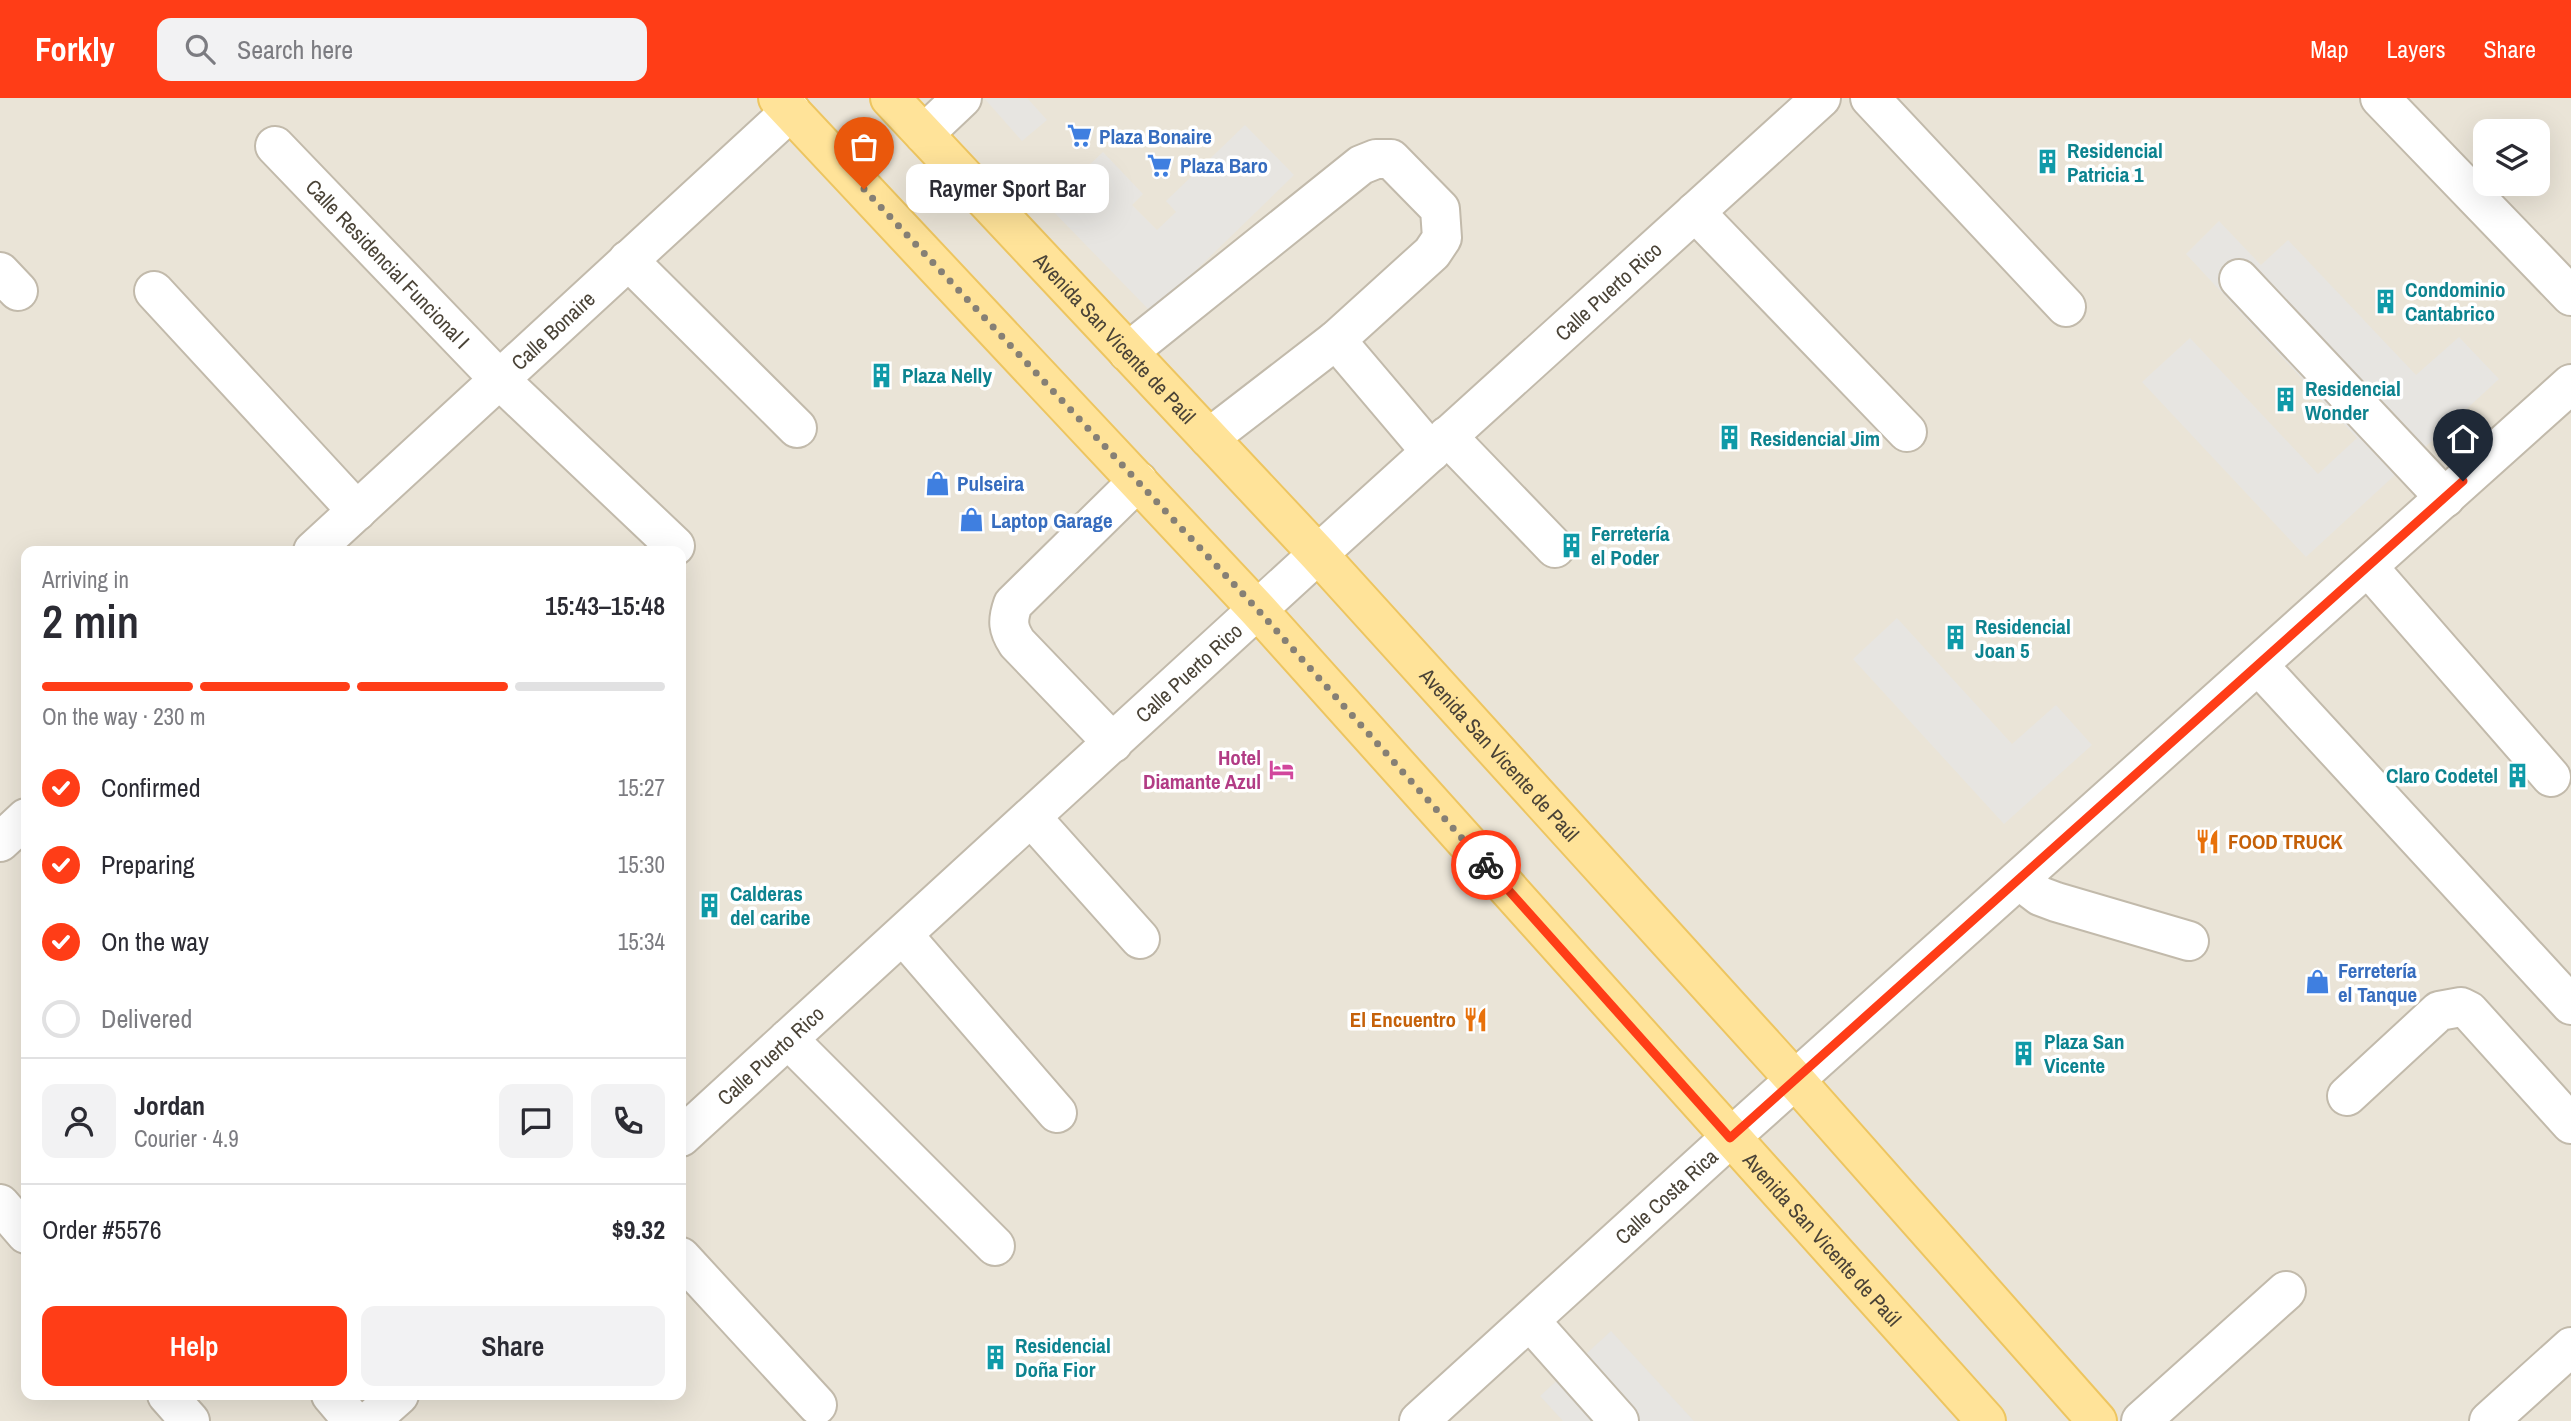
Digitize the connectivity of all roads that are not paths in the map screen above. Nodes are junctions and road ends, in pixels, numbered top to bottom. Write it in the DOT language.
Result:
graph roads {
  1 [pos="890,98"];
  2 [pos="961,98"];
  3 [pos="1821,98"];
  4 [pos="1870,98"];
  5 [pos="2381,98"];
  6 [pos="785,104"];
  7 [pos="924,134"];
  8 [pos="275,146"];
  9 [pos="1695,212"];
  10 [pos="628,260"];
  11 [pos="2239,279"];
  12 [pos="153,291"];
  13 [pos="2571,296"];
  14 [pos="2066,307"];
  15 [pos="1336,340"];
  16 [pos="1128,352"];
  17 [pos="499,379"];
  18 [pos="2571,384"];
  19 [pos="797,428"];
  20 [pos="1908,432"];
  21 [pos="1209,438"];
  22 [pos="1439,444"];
  23 [pos="1138,481"];
  24 [pos="2445,498"];
  25 [pos="357,510"];
  26 [pos="318,546"];
  27 [pos="675,546"];
  28 [pos="1555,548"];
  29 [pos="1318,554"];
  30 [pos="2368,568"];
  31 [pos="1258,610"];
  32 [pos="2259,666"];
  33 [pos="1113,743"];
  34 [pos="2551,777"];
  35 [pos="1031,817"];
  36 [pos="21,823"];
  37 [pos="0,842"];
  38 [pos="2019,880"];
  39 [pos="902,935"];
  40 [pos="1140,939"];
  41 [pos="2189,941"];
  42 [pos="2571,1005"];
  43 [pos="788,1039"];
  44 [pos="1796,1081"];
  45 [pos="2347,1096"];
  46 [pos="1057,1113"];
  47 [pos="2571,1124"];
  48 [pos="686,1133"];
  49 [pos="1730,1138"];
  50 [pos="0,1204"];
  51 [pos="21,1228"];
  52 [pos="995,1246"];
  53 [pos="686,1262"];
  54 [pos="2286,1291"];
  55 [pos="1530,1321"];
  56 [pos="2571,1347"];
  57 [pos="171,1400"];
  58 [pos="335,1400"];
  59 [pos="393,1400"];
  60 [pos="817,1405"];
  61 [pos="2502,1417"];
  62 [pos="190,1421"];
  63 [pos="353,1421"];
  64 [pos="370,1421"];
  65 [pos="1419,1421"];
  66 [pos="1619,1421"];
  67 [pos="1986,1421"];
  68 [pos="2097,1421"];
  69 [pos="2141,1421"];
  1 -- 7 [label="main road, Avenida San Vicente de Paúl"];
  2 -- 7 [label="street"];
  3 -- 9 [label="street, Calle Puerto Rico"];
  4 -- 14 [label="street"];
  5 -- 13 [label="street"];
  6 -- 10 [label="street, Calle Bonaire"];
  6 -- 23 [label="main road, Avenida San Vicente de Paúl"];
  7 -- 16 [label="main road, Avenida San Vicente de Paúl"];
  8 -- 17 [label="street, Calle Residencial Funcional I"];
  9 -- 20 [label="street"];
  9 -- 22 [label="street, Calle Puerto Rico"];
  10 -- 17 [label="street, Calle Bonaire"];
  10 -- 19 [label="street"];
  11 -- 24 [label="street"];
  12 -- 25 [label="street"];
  15 -- 16 [label="street"];
  15 -- 21 [label="street"];
  15 -- 22 [label="street"];
  16 -- 21 [label="main road, Avenida San Vicente de Paúl"];
  17 -- 25 [label="street, Calle Bonaire"];
  17 -- 27 [label="street, Calle Residencial Funcional I"];
  18 -- 24 [label="street, Calle Costa Rica"];
  21 -- 29 [label="main road, Avenida San Vicente de Paúl"];
  22 -- 28 [label="street"];
  22 -- 29 [label="street, Calle Puerto Rico"];
  23 -- 31 [label="main road, Avenida San Vicente de Paúl"];
  23 -- 33 [label="street"];
  24 -- 30 [label="street, Calle Costa Rica"];
  25 -- 26 [label="street, Calle Bonaire"];
  29 -- 31 [label="street, Calle Puerto Rico"];
  29 -- 44 [label="main road, Avenida San Vicente de Paúl"];
  30 -- 32 [label="street, Calle Costa Rica"];
  30 -- 34 [label="street"];
  31 -- 33 [label="street, Calle Puerto Rico"];
  31 -- 49 [label="main road, Avenida San Vicente de Paúl"];
  32 -- 38 [label="street, Calle Costa Rica"];
  32 -- 42 [label="street"];
  33 -- 35 [label="street, Calle Puerto Rico"];
  35 -- 39 [label="street, Calle Puerto Rico"];
  35 -- 40 [label="street"];
  36 -- 37 [label="street"];
  38 -- 41 [label="street"];
  38 -- 44 [label="street, Calle Costa Rica"];
  39 -- 43 [label="street, Calle Puerto Rico"];
  39 -- 46 [label="street"];
  43 -- 48 [label="street, Calle Puerto Rico"];
  43 -- 52 [label="street"];
  44 -- 49 [label="street, Calle Costa Rica"];
  44 -- 68 [label="main road, Avenida San Vicente de Paúl"];
  45 -- 47 [label="street"];
  49 -- 55 [label="street, Calle Costa Rica"];
  49 -- 67 [label="main road, Avenida San Vicente de Paúl"];
  50 -- 51 [label="street"];
  53 -- 60 [label="street"];
  54 -- 69 [label="street"];
  55 -- 65 [label="street, Calle Costa Rica"];
  55 -- 66 [label="street"];
  56 -- 61 [label="street"];
  57 -- 62 [label="street"];
  58 -- 63 [label="street"];
  59 -- 64 [label="street"];
}
